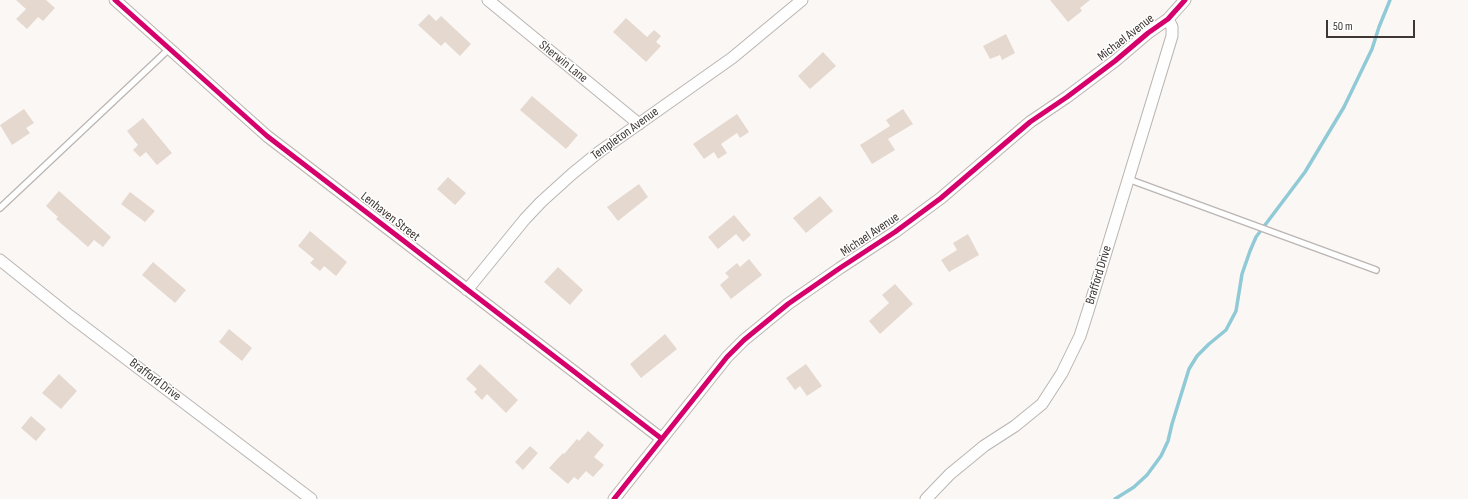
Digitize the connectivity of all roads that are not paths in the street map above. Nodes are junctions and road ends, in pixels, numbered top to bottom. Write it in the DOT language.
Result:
graph roads {
  1 [pos="115,0"];
  2 [pos="488,0"];
  3 [pos="802,0"];
  4 [pos="1185,0"];
  5 [pos="1168,19"];
  6 [pos="170,48"];
  7 [pos="639,124"];
  8 [pos="1128,179"];
  9 [pos="0,208"];
  10 [pos="0,260"];
  11 [pos="1376,270"];
  12 [pos="467,290"];
  13 [pos="662,439"];
  14 [pos="311,499"];
  15 [pos="614,499"];
  16 [pos="926,499"];
  1 -- 6 [label="street, Lenhaven Street"];
  2 -- 7 [label="street, Sherwin Lane"];
  3 -- 7 [label="street, Templeton Avenue"];
  4 -- 5 [label="street"];
  5 -- 8 [label="street, Brafford Drive"];
  5 -- 13 [label="street, Michael Avenue"];
  6 -- 9 [label="lane"];
  6 -- 12 [label="street, Lenhaven Street"];
  7 -- 12 [label="street, Templeton Avenue"];
  8 -- 11 [label="lane"];
  8 -- 16 [label="street, Brafford Drive"];
  10 -- 14 [label="street, Brafford Drive"];
  12 -- 13 [label="street, Lenhaven Street"];
  13 -- 15 [label="street, Michael Avenue"];
}
